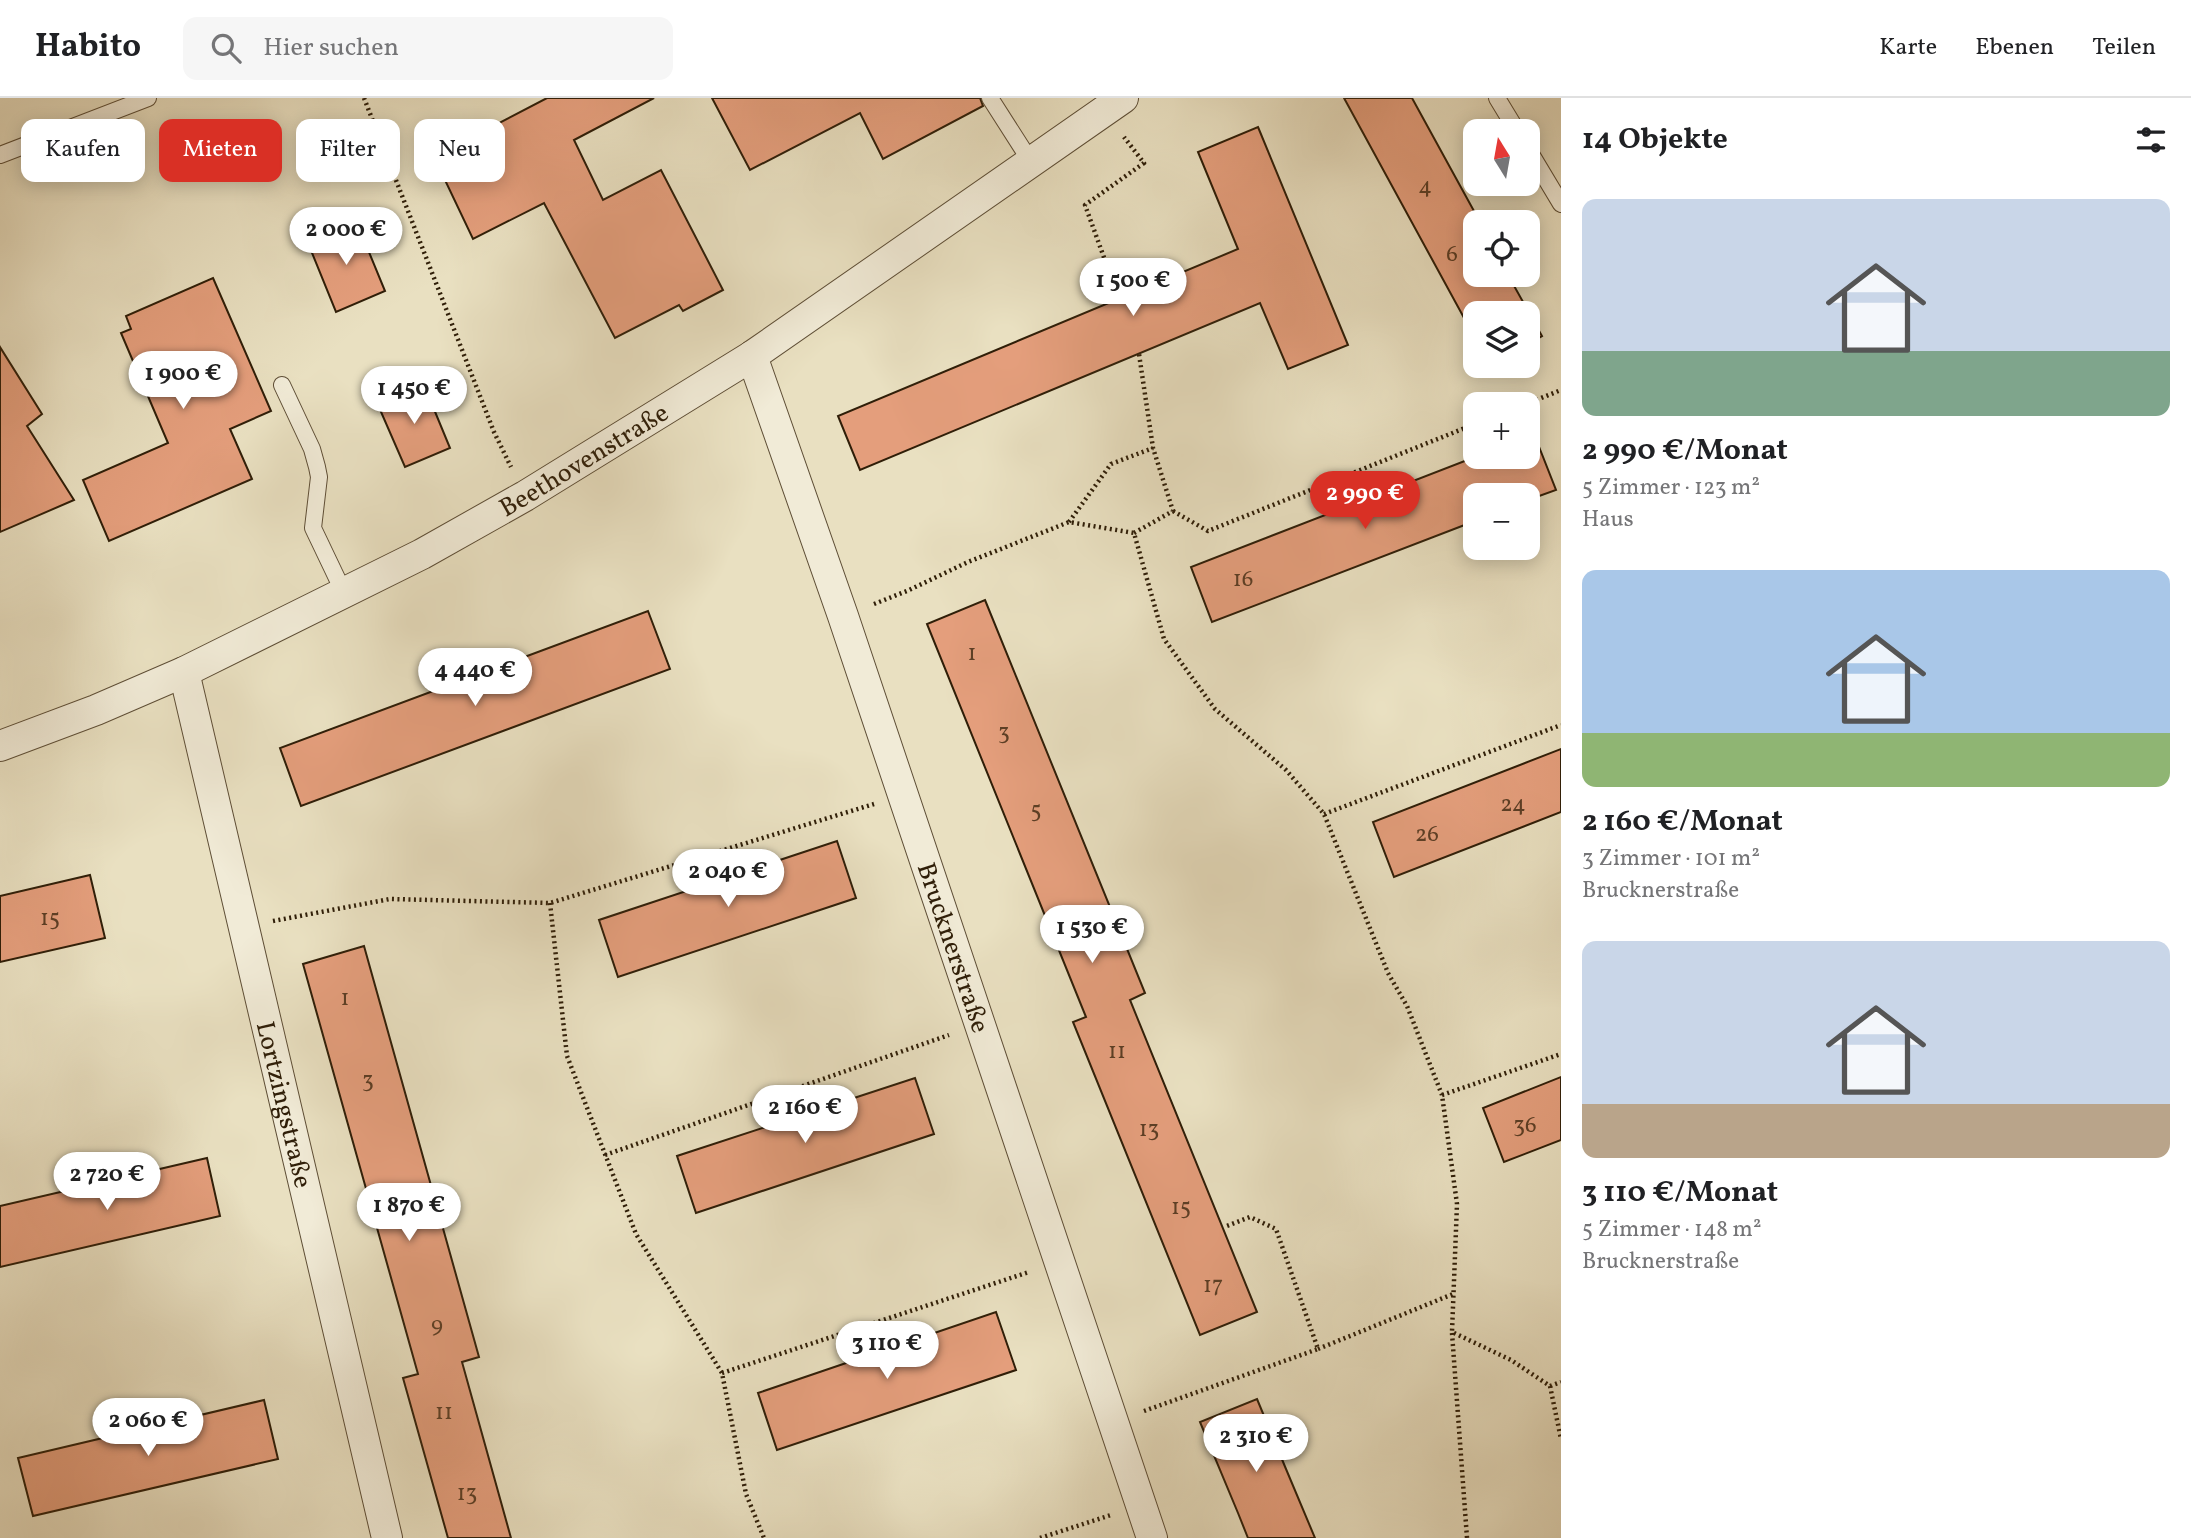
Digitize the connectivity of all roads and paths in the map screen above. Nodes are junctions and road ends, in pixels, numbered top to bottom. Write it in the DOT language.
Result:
graph roads {
  1 [pos="148,98"];
  2 [pos="364,98"];
  3 [pos="990,98"];
  4 [pos="1497,98"];
  5 [pos="1114,104"];
  6 [pos="1510,119"];
  7 [pos="0,155"];
  8 [pos="1031,162"];
  9 [pos="1540,169"];
  10 [pos="1561,204"];
  11 [pos="1119,299"];
  12 [pos="1139,354"];
  13 [pos="752,356"];
  14 [pos="282,385"];
  15 [pos="1561,390"];
  16 [pos="1540,398"];
  17 [pos="1463,429"];
  18 [pos="1153,448"];
  19 [pos="524,496"];
  20 [pos="1173,511"];
  21 [pos="1069,522"];
  22 [pos="1135,533"];
  23 [pos="344,593"];
  24 [pos="843,616"];
  25 [pos="184,672"];
  26 [pos="1561,726"];
  27 [pos="0,746"];
  28 [pos="902,794"];
  29 [pos="1324,814"];
  30 [pos="550,903"];
  31 [pos="241,927"];
  32 [pos="980,1025"];
  33 [pos="1561,1054"];
  34 [pos="1442,1095"];
  35 [pos="605,1155"];
  36 [pos="1224,1227"];
  37 [pos="1060,1262"];
  38 [pos="1453,1294"];
  39 [pos="1452,1332"];
  40 [pos="1318,1349"];
  41 [pos="722,1373"];
  42 [pos="1561,1382"];
  43 [pos="1550,1386"];
  44 [pos="1114,1422"];
  45 [pos="1561,1439"];
  46 [pos="1142,1505"];
  47 [pos="387,1538"];
  48 [pos="764,1538"];
  49 [pos="1040,1538"];
  50 [pos="1152,1538"];
  51 [pos="1467,1538"];
  1 -- 7 [label="lane"];
  2 -- 19 [label="path"];
  3 -- 8 [label="lane"];
  4 -- 6 [label="lane"];
  5 -- 8 [label="street, Beethovenstraße"];
  5 -- 11 [label="path"];
  8 -- 13 [label="street, Beethovenstraße"];
  9 -- 10 [label="lane"];
  12 -- 18 [label="path"];
  13 -- 19 [label="street, Beethovenstraße"];
  13 -- 24 [label="street, Brucknerstraße"];
  14 -- 23 [label="lane"];
  15 -- 16 [label="path"];
  17 -- 20 [label="path"];
  18 -- 20 [label="path"];
  18 -- 21 [label="path"];
  19 -- 23 [label="street, Beethovenstraße"];
  20 -- 22 [label="path"];
  21 -- 22 [label="path"];
  21 -- 24 [label="path"];
  22 -- 29 [label="path"];
  23 -- 25 [label="street, Beethovenstraße"];
  24 -- 28 [label="street, Brucknerstraße"];
  25 -- 27 [label="street, Beethovenstraße"];
  25 -- 31 [label="street, Lortzingstraße"];
  26 -- 29 [label="path"];
  28 -- 30 [label="path"];
  28 -- 32 [label="street, Brucknerstraße"];
  29 -- 34 [label="path"];
  30 -- 31 [label="path"];
  30 -- 35 [label="path"];
  31 -- 47 [label="street, Lortzingstraße"];
  32 -- 35 [label="path"];
  32 -- 37 [label="street, Brucknerstraße"];
  33 -- 34 [label="path"];
  34 -- 38 [label="path"];
  35 -- 41 [label="path"];
  36 -- 40 [label="path"];
  37 -- 41 [label="path"];
  37 -- 44 [label="street, Brucknerstraße"];
  38 -- 39 [label="path"];
  38 -- 40 [label="path"];
  39 -- 43 [label="path"];
  39 -- 51 [label="path"];
  40 -- 44 [label="path"];
  41 -- 48 [label="path"];
  42 -- 43 [label="path"];
  43 -- 45 [label="path"];
  44 -- 46 [label="street, Brucknerstraße"];
  46 -- 49 [label="path"];
  46 -- 50 [label="street, Brucknerstraße"];
}
